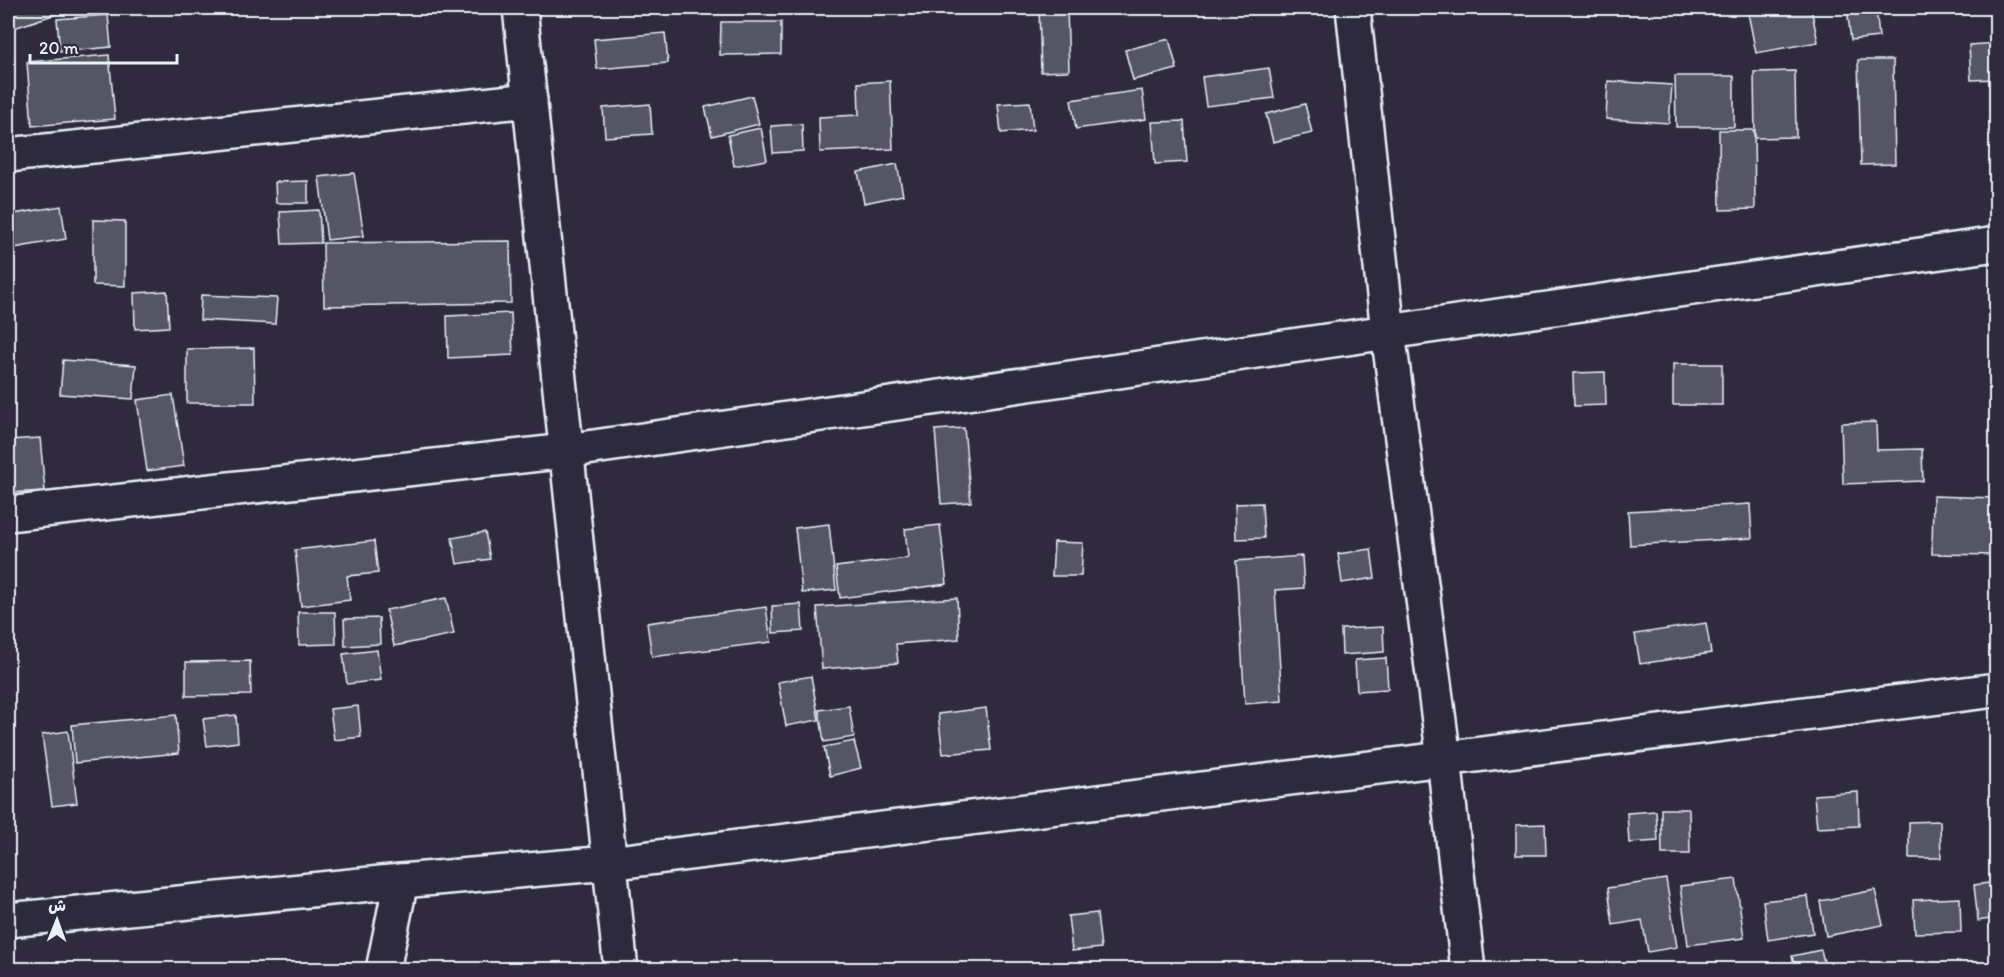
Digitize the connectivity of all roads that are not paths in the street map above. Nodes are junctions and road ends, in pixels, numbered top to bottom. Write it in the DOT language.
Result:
graph roads {
  1 [pos="520,8"];
  2 [pos="1353,8"];
  3 [pos="530,100"];
  4 [pos="8,155"];
  5 [pos="1996,244"];
  6 [pos="1389,332"];
  7 [pos="566,451"];
  8 [pos="8,514"];
  9 [pos="1996,690"];
  10 [pos="1444,759"];
  11 [pos="609,862"];
  12 [pos="400,881"];
  13 [pos="8,920"];
  14 [pos="383,969"];
  15 [pos="621,969"];
  16 [pos="1468,969"];
  1 -- 3 [label="street"];
  2 -- 6 [label="street"];
  3 -- 4 [label="street"];
  3 -- 7 [label="street"];
  5 -- 6 [label="street"];
  6 -- 7 [label="street"];
  6 -- 10 [label="street"];
  7 -- 8 [label="street"];
  7 -- 11 [label="street"];
  9 -- 10 [label="street"];
  10 -- 11 [label="street"];
  10 -- 16 [label="street"];
  11 -- 12 [label="street"];
  11 -- 15 [label="street"];
  12 -- 13 [label="street"];
  12 -- 14 [label="street"];
}
